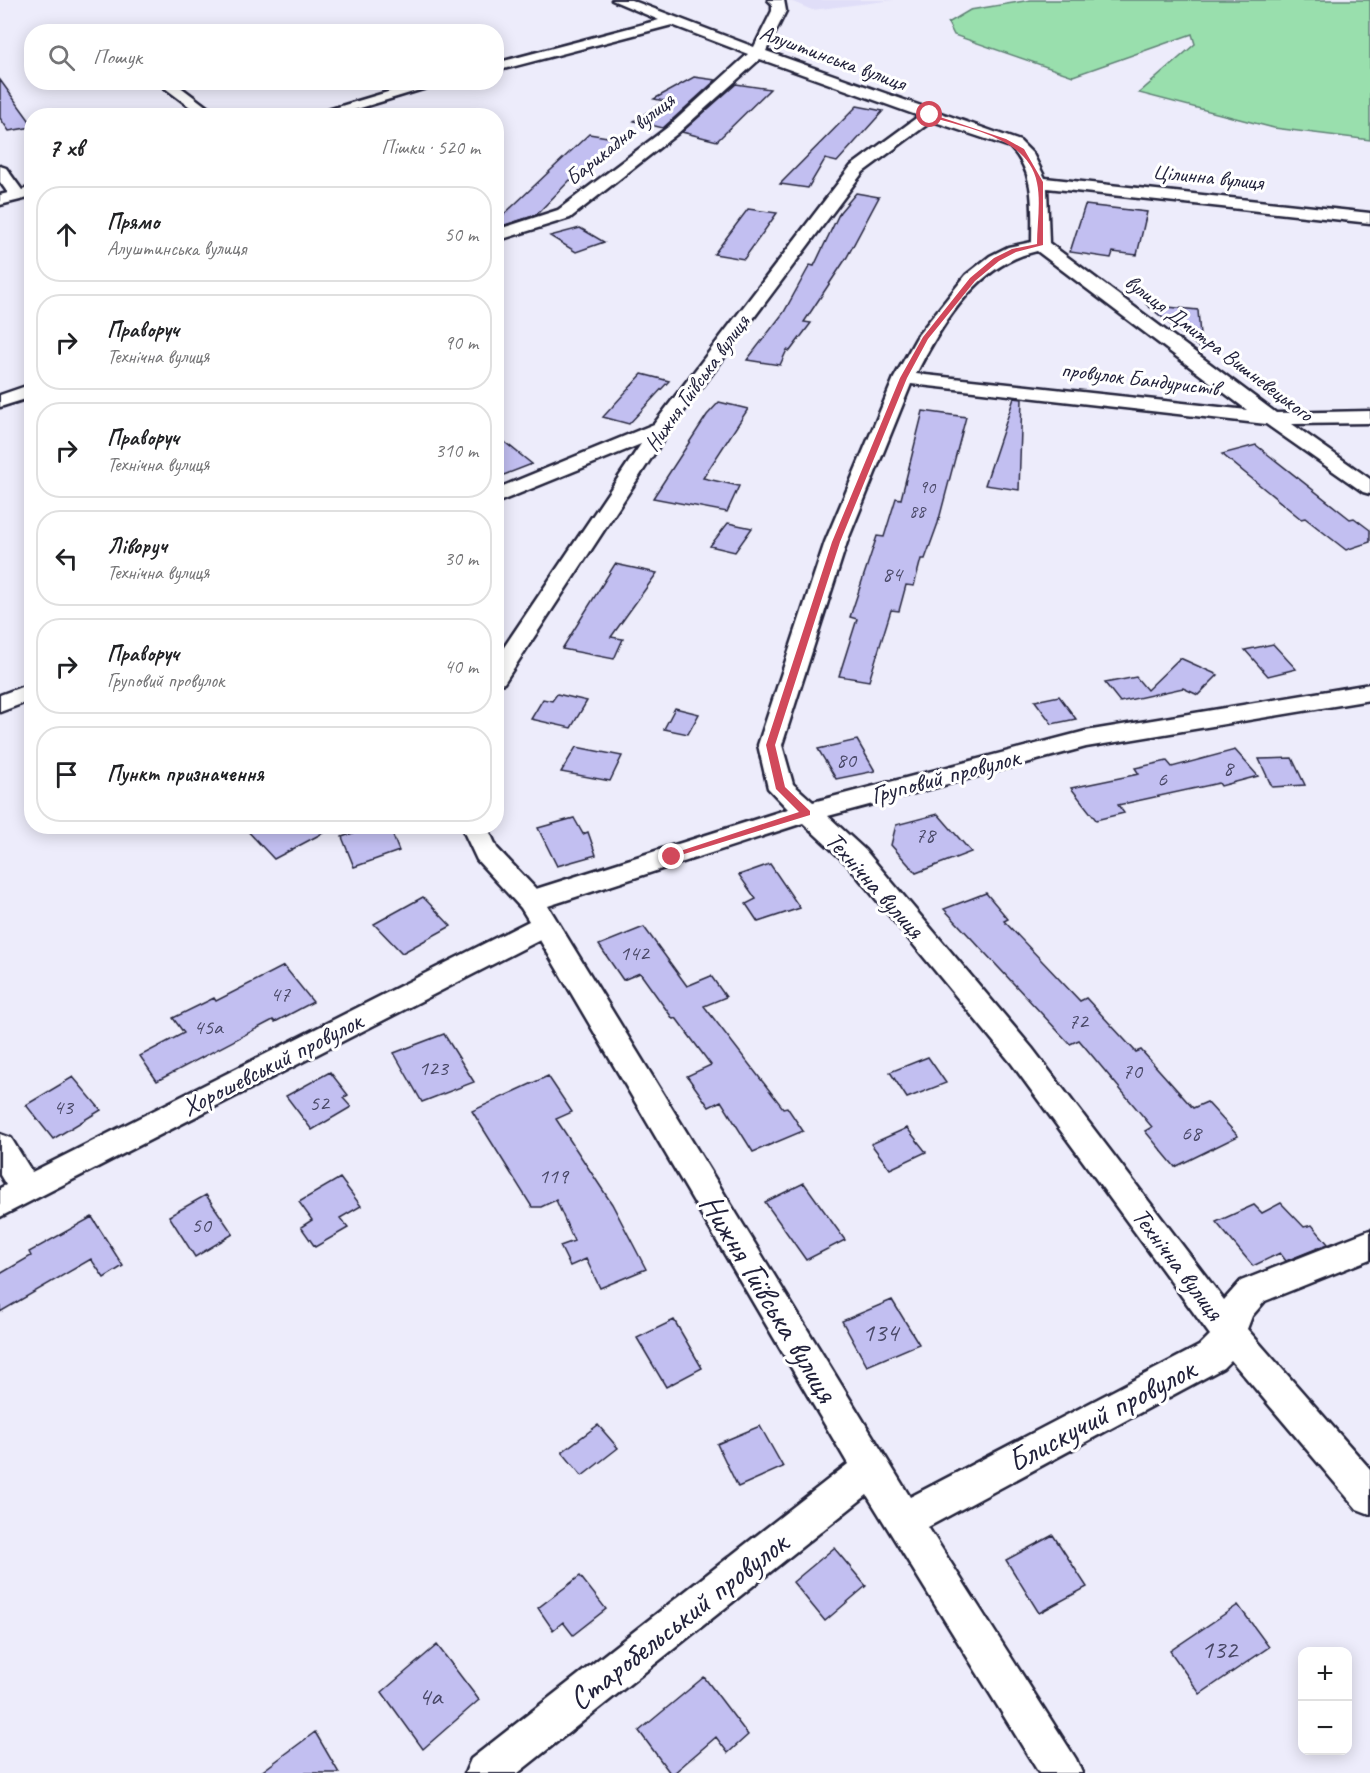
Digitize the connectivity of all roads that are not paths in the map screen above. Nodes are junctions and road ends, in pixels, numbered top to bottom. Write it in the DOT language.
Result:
graph roads {
  1 [pos="620,0"];
  2 [pos="776,0"];
  3 [pos="672,21"];
  4 [pos="758,53"];
  5 [pos="504,65"];
  6 [pos="175,90"];
  7 [pos="410,90"];
  8 [pos="201,108"];
  9 [pos="344,108"];
  10 [pos="930,115"];
  11 [pos="0,171"];
  12 [pos="1040,182"];
  13 [pos="24,192"];
  14 [pos="24,193"];
  15 [pos="0,200"];
  16 [pos="1370,218"];
  17 [pos="504,233"];
  18 [pos="1040,245"];
  19 [pos="904,378"];
  20 [pos="24,392"];
  21 [pos="0,400"];
  22 [pos="1370,417"];
  23 [pos="1271,418"];
  24 [pos="662,428"];
  25 [pos="1370,488"];
  26 [pos="504,494"];
  27 [pos="504,666"];
  28 [pos="1370,692"];
  29 [pos="24,694"];
  30 [pos="0,704"];
  31 [pos="806,813"];
  32 [pos="478,834"];
  33 [pos="538,913"];
  34 [pos="0,1147"];
  35 [pos="13,1196"];
  36 [pos="1370,1244"];
  37 [pos="1228,1332"];
  38 [pos="871,1469"];
  39 [pos="1370,1496"];
  40 [pos="904,1520"];
  41 [pos="485,1773"];
  42 [pos="1062,1773"];
  1 -- 3 [label="street, Алуштинська вулиця"];
  2 -- 4 [label="street"];
  3 -- 4 [label="street, Алуштинська вулиця"];
  3 -- 5 [label="street"];
  4 -- 10 [label="street, Алуштинська вулиця"];
  4 -- 17 [label="street, Барикадна вулиця"];
  6 -- 8 [label="street"];
  7 -- 9 [label="street"];
  10 -- 12 [label="street, Алуштинська вулиця"];
  10 -- 24 [label="street, Нижня Гиївська вулиця"];
  11 -- 13 [label="street"];
  12 -- 16 [label="street, Цілинна вулиця"];
  12 -- 18 [label="street"];
  14 -- 15 [label="street"];
  18 -- 19 [label="street, Технічна вулиця"];
  18 -- 23 [label="street, вулиця Дмитра Вишневецького"];
  19 -- 23 [label="street, провулок Бандуристів"];
  19 -- 31 [label="street, Технічна вулиця"];
  20 -- 21 [label="street"];
  22 -- 23 [label="street, провулок Бандуристів"];
  23 -- 25 [label="street, вулиця Дмитра Вишневецького"];
  24 -- 26 [label="street"];
  24 -- 27 [label="street, Нижня Гиївська вулиця"];
  28 -- 31 [label="street, Груповий провулок"];
  29 -- 30 [label="street"];
  31 -- 33 [label="street, Груповий провулок"];
  31 -- 37 [label="street, Технічна вулиця"];
  32 -- 33 [label="street, Нижня Гиївська вулиця"];
  33 -- 35 [label="street, Хорошевський провулок"];
  33 -- 38 [label="street, Нижня Гиївська вулиця"];
  34 -- 35 [label="street"];
  36 -- 37 [label="street, Блискучий провулок"];
  37 -- 39 [label="street, Технічна вулиця"];
  37 -- 40 [label="street, Блискучий провулок"];
  38 -- 40 [label="street, Нижня Гиївська вулиця"];
  38 -- 41 [label="street, Старобельський провулок"];
  40 -- 42 [label="street, Нижня Гиївська вулиця"];
}
